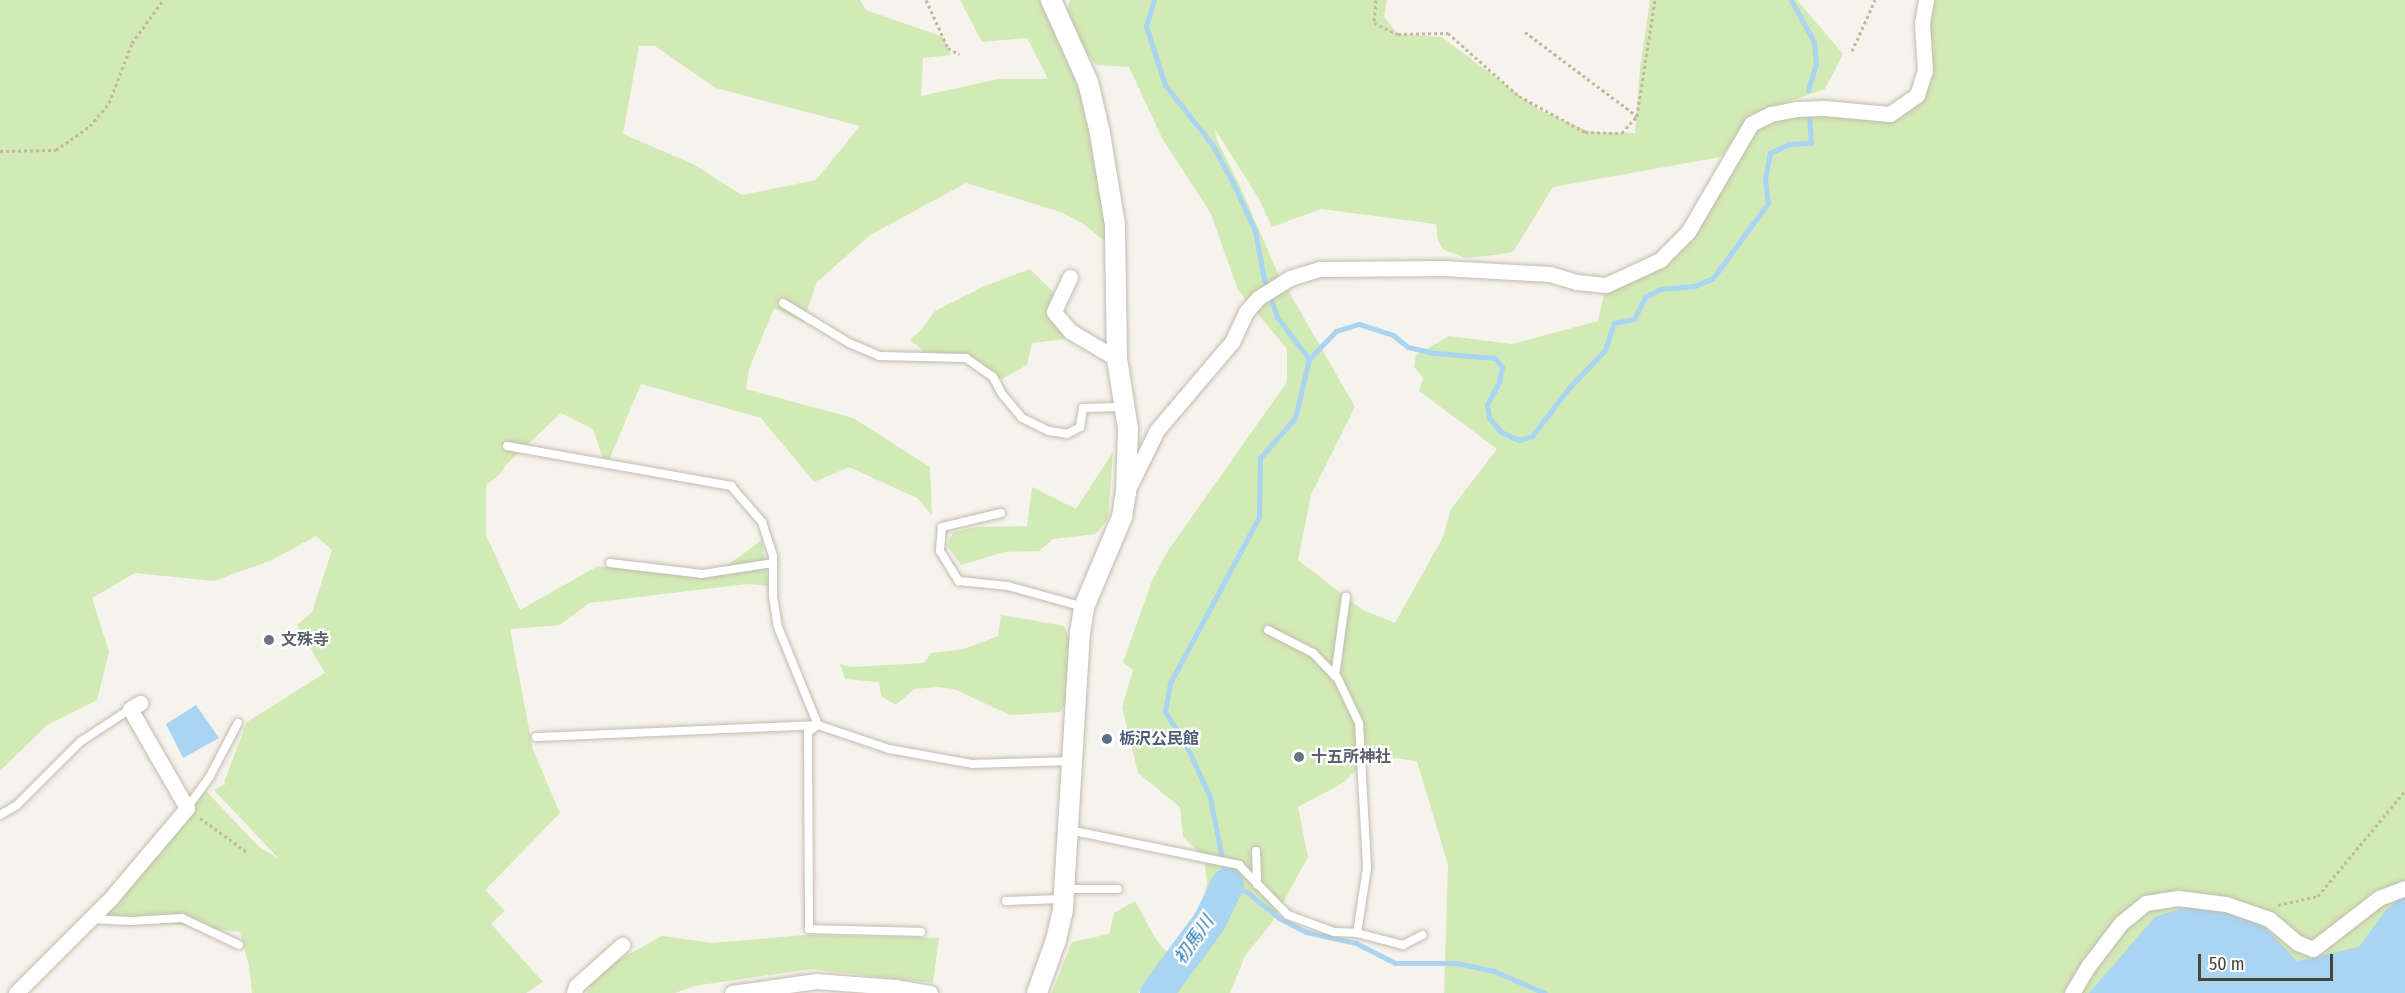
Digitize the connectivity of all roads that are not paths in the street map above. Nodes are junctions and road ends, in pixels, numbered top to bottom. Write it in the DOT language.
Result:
graph roads {
  1 [pos="1051,0"];
  2 [pos="1926,0"];
  3 [pos="1070,277"];
  4 [pos="783,303"];
  5 [pos="1117,359"];
  6 [pos="1125,407"];
  7 [pos="507,446"];
  8 [pos="1126,493"];
  9 [pos="1001,513"];
  10 [pos="610,563"];
  11 [pos="773,563"];
  12 [pos="1346,597"];
  13 [pos="1084,607"];
  14 [pos="1268,630"];
  15 [pos="1335,676"];
  16 [pos="135,706"];
  17 [pos="238,723"];
  18 [pos="818,725"];
  19 [pos="536,738"];
  20 [pos="1072,761"];
  21 [pos="187,808"];
  22 [pos="0,815"];
  23 [pos="1068,830"];
  24 [pos="1256,851"];
  25 [pos="1257,885"];
  26 [pos="2405,888"];
  27 [pos="1118,889"];
  28 [pos="1064,894"];
  29 [pos="1006,901"];
  30 [pos="91,918"];
  31 [pos="921,932"];
  32 [pos="1357,933"];
  33 [pos="1423,935"];
  34 [pos="239,945"];
  35 [pos="622,945"];
  36 [pos="16,993"];
  37 [pos="574,993"];
  38 [pos="732,993"];
  39 [pos="930,993"];
  40 [pos="1037,993"];
  41 [pos="2072,993"];
  1 -- 5 [label="street"];
  2 -- 8 [label="street"];
  3 -- 5 [label="street"];
  4 -- 6 [label="lane"];
  5 -- 6 [label="street"];
  6 -- 8 [label="street"];
  7 -- 11 [label="lane"];
  8 -- 13 [label="street"];
  9 -- 13 [label="lane"];
  10 -- 11 [label="lane"];
  11 -- 18 [label="lane"];
  12 -- 15 [label="lane"];
  13 -- 20 [label="street"];
  14 -- 15 [label="lane"];
  15 -- 32 [label="lane"];
  16 -- 21 [label="street"];
  16 -- 22 [label="lane"];
  17 -- 21 [label="lane"];
  18 -- 19 [label="lane"];
  18 -- 20 [label="lane"];
  18 -- 31 [label="lane"];
  20 -- 23 [label="street"];
  21 -- 30 [label="street"];
  23 -- 25 [label="lane"];
  23 -- 28 [label="street"];
  24 -- 25 [label="lane"];
  25 -- 32 [label="lane"];
  26 -- 41 [label="street"];
  27 -- 28 [label="lane"];
  28 -- 29 [label="lane"];
  28 -- 40 [label="street"];
  30 -- 34 [label="lane"];
  30 -- 36 [label="street"];
  32 -- 33 [label="lane"];
  35 -- 37 [label="street"];
  38 -- 39 [label="street"];
}
